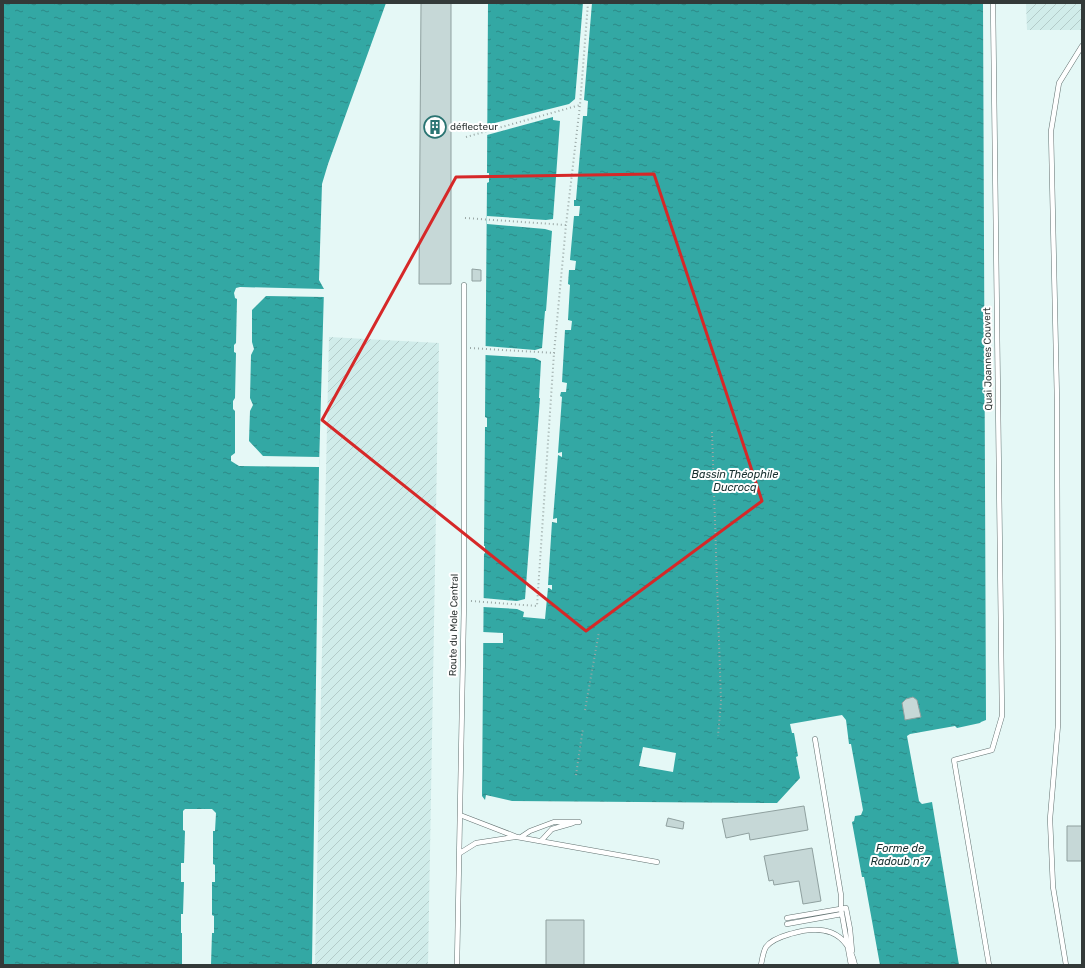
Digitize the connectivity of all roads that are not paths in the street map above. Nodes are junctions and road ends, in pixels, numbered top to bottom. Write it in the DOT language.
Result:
graph roads {
  1 [pos="993,3"];
  2 [pos="1082,46"];
  3 [pos="464,285"];
  4 [pos="815,739"];
  5 [pos="460,815"];
  6 [pos="519,837"];
  7 [pos="541,841"];
  8 [pos="460,853"];
  9 [pos="657,862"];
  10 [pos="844,908"];
  11 [pos="842,914"];
  12 [pos="848,947"];
  13 [pos="852,953"];
  14 [pos="458,965"];
  15 [pos="761,965"];
  16 [pos="851,965"];
  17 [pos="855,965"];
  18 [pos="989,965"];
  19 [pos="1066,965"];
  1 -- 18 [label="lane, Quai Joannes Couvert"];
  2 -- 19 [label="lane"];
  3 -- 5 [label="lane, Route du Mole Central"];
  4 -- 10 [label="lane"];
  5 -- 6 [label="lane"];
  5 -- 8 [label="lane, Route du Mole Central"];
  6 -- 7 [label="lane"];
  6 -- 7 [label="lane"];
  6 -- 8 [label="lane"];
  7 -- 9 [label="lane"];
  8 -- 14 [label="lane, Route du Mole Central"];
  10 -- 11 [label="lane"];
  10 -- 11 [label="lane"];
  10 -- 13 [label="lane"];
  11 -- 12 [label="lane"];
  12 -- 13 [label="lane"];
  12 -- 15 [label="lane"];
  12 -- 16 [label="lane"];
  13 -- 17 [label="lane"];
}
